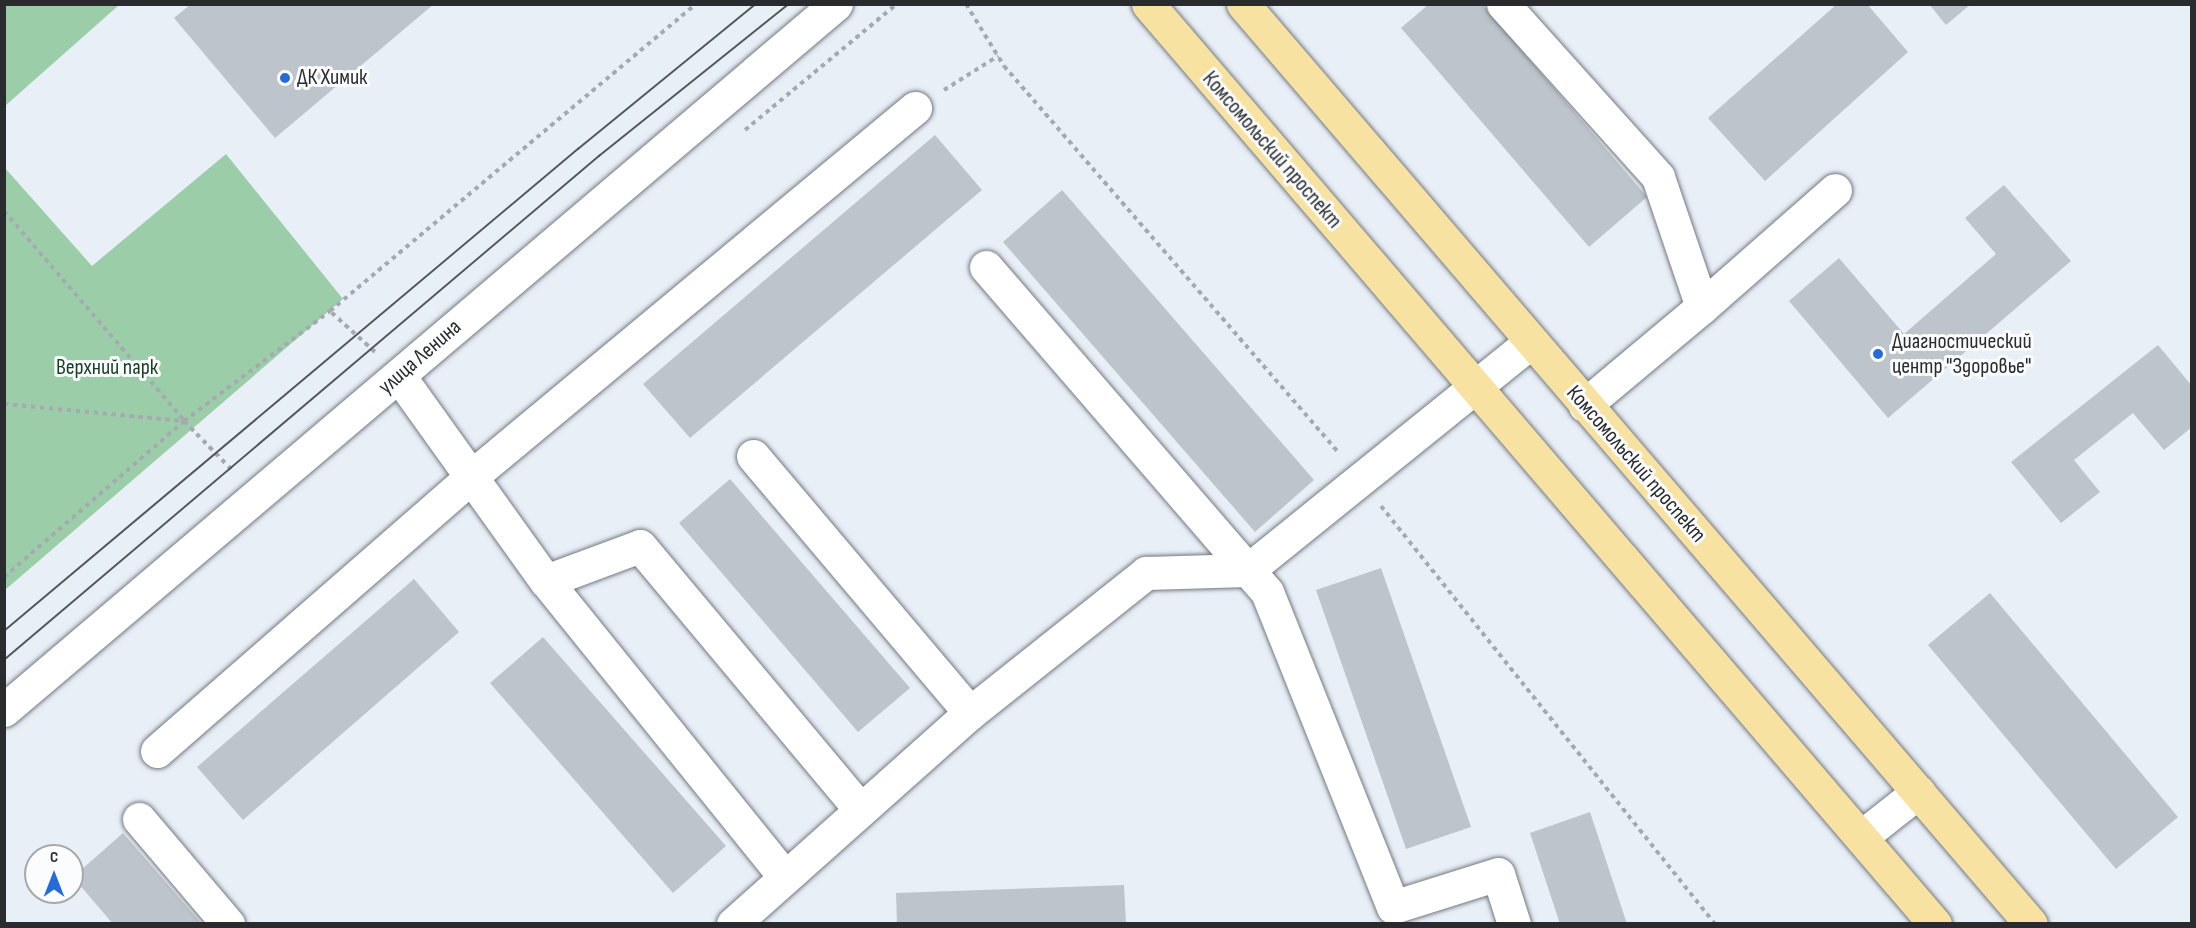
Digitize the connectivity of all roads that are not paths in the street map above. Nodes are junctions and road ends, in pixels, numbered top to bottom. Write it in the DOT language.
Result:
graph roads {
  1 [pos="836,4"];
  2 [pos="1148,4"];
  3 [pos="1243,4"];
  4 [pos="1503,4"];
  5 [pos="915,108"];
  6 [pos="1835,190"];
  7 [pos="986,267"];
  8 [pos="1702,307"];
  9 [pos="1531,342"];
  10 [pos="399,376"];
  11 [pos="1478,388"];
  12 [pos="1585,405"];
  13 [pos="753,456"];
  14 [pos="472,476"];
  15 [pos="1248,570"];
  16 [pos="546,581"];
  17 [pos="4,710"];
  18 [pos="970,712"];
  19 [pos="157,751"];
  20 [pos="1918,792"];
  21 [pos="860,809"];
  22 [pos="139,819"];
  23 [pos="1861,837"];
  24 [pos="784,876"];
  25 [pos="228,924"];
  26 [pos="733,924"];
  27 [pos="1514,924"];
  28 [pos="1935,924"];
  29 [pos="2031,924"];
  1 -- 10 [label="street, улица Ленина"];
  2 -- 11 [label="main road, Комсомольский проспект"];
  3 -- 9 [label="main road, Комсомольский проспект"];
  4 -- 8 [label="street"];
  5 -- 14 [label="street"];
  6 -- 8 [label="street"];
  7 -- 15 [label="street"];
  8 -- 12 [label="street"];
  9 -- 11 [label="street"];
  9 -- 12 [label="main road, Комсомольский проспект"];
  10 -- 14 [label="street"];
  10 -- 17 [label="street, улица Ленина"];
  11 -- 15 [label="street"];
  11 -- 23 [label="main road, Комсомольский проспект"];
  12 -- 20 [label="main road, Комсомольский проспект"];
  13 -- 18 [label="street"];
  14 -- 16 [label="street"];
  14 -- 19 [label="street"];
  15 -- 18 [label="street"];
  15 -- 27 [label="street"];
  16 -- 21 [label="street"];
  16 -- 24 [label="street"];
  18 -- 21 [label="street"];
  20 -- 23 [label="street"];
  20 -- 29 [label="main road, Комсомольский проспект"];
  21 -- 24 [label="street"];
  22 -- 25 [label="street"];
  23 -- 28 [label="main road, Комсомольский проспект"];
  24 -- 26 [label="street"];
}
